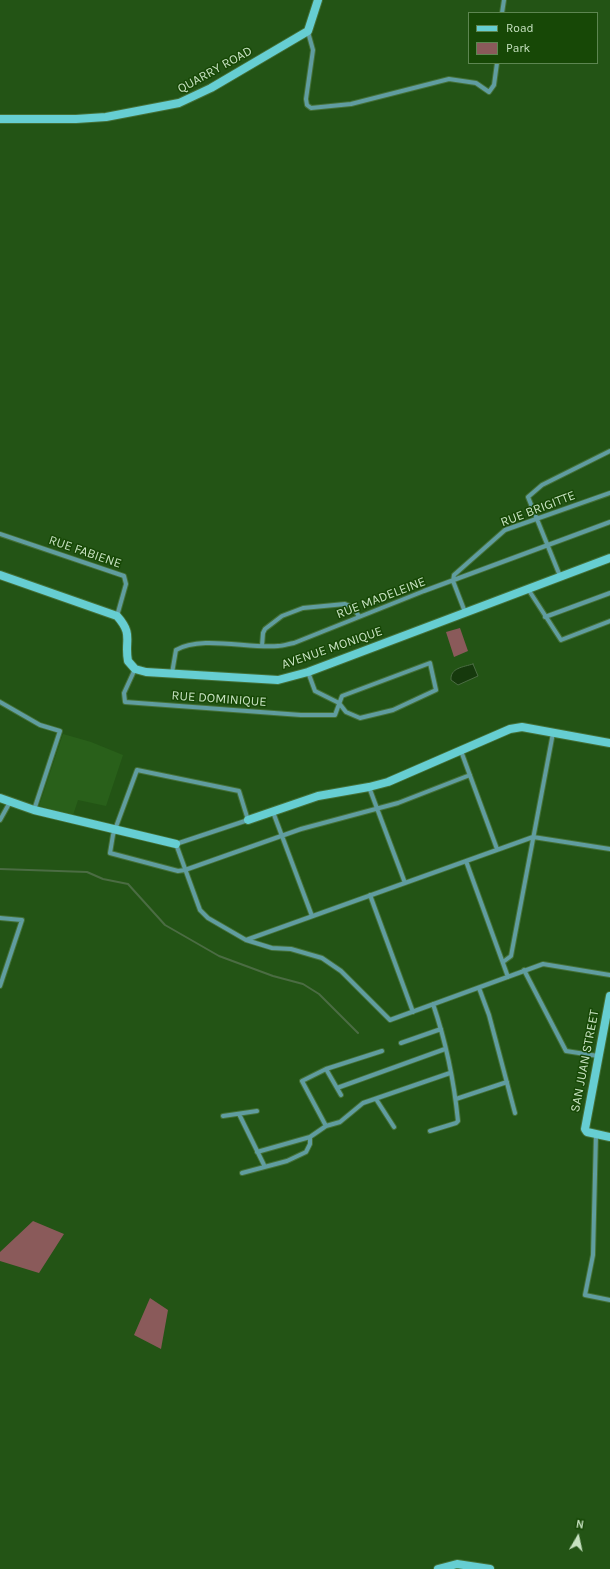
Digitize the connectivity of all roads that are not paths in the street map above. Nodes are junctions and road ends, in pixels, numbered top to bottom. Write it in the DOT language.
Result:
graph roads {
  1 [pos="318,0"];
  2 [pos="504,0"];
  3 [pos="502,12"];
  4 [pos="308,31"];
  5 [pos="497,64"];
  6 [pos="0,119"];
  7 [pos="610,451"];
  8 [pos="610,493"];
  9 [pos="536,518"];
  10 [pos="610,522"];
  11 [pos="0,534"];
  12 [pos="548,546"];
  13 [pos="610,558"];
  14 [pos="0,575"];
  15 [pos="560,576"];
  16 [pos="453,581"];
  17 [pos="528,589"];
  18 [pos="610,592"];
  19 [pos="465,612"];
  20 [pos="117,616"];
  21 [pos="359,616"];
  22 [pos="546,617"];
  23 [pos="610,621"];
  24 [pos="262,646"];
  25 [pos="135,669"];
  26 [pos="308,672"];
  27 [pos="172,674"];
  28 [pos="0,702"];
  29 [pos="340,703"];
  30 [pos="553,733"];
  31 [pos="610,743"];
  32 [pos="461,751"];
  33 [pos="470,775"];
  34 [pos="369,787"];
  35 [pos="0,798"];
  36 [pos="10,802"];
  37 [pos="377,809"];
  38 [pos="34,810"];
  39 [pos="273,811"];
  40 [pos="0,820"];
  41 [pos="248,820"];
  42 [pos="115,829"];
  43 [pos="282,835"];
  44 [pos="533,836"];
  45 [pos="176,844"];
  46 [pos="497,849"];
  47 [pos="610,849"];
  48 [pos="466,861"];
  49 [pos="185,870"];
  50 [pos="405,883"];
  51 [pos="370,895"];
  52 [pos="312,916"];
  53 [pos="0,918"];
  54 [pos="246,940"];
  55 [pos="503,962"];
  56 [pos="524,970"];
  57 [pos="610,975"];
  58 [pos="508,976"];
  59 [pos="0,983"];
  60 [pos="478,988"];
  61 [pos="610,996"];
  62 [pos="433,1004"];
  63 [pos="413,1012"];
  64 [pos="441,1029"];
  65 [pos="401,1043"];
  66 [pos="445,1049"];
  67 [pos="382,1051"];
  68 [pos="598,1056"];
  69 [pos="326,1069"];
  70 [pos="450,1072"];
  71 [pos="507,1082"];
  72 [pos="337,1088"];
  73 [pos="341,1095"];
  74 [pos="376,1099"];
  75 [pos="456,1099"];
  76 [pos="257,1111"];
  77 [pos="515,1113"];
  78 [pos="239,1114"];
  79 [pos="224,1116"];
  80 [pos="326,1126"];
  81 [pos="394,1127"];
  82 [pos="430,1131"];
  83 [pos="596,1134"];
  84 [pos="310,1137"];
  85 [pos="610,1137"];
  86 [pos="257,1152"];
  87 [pos="264,1165"];
  88 [pos="242,1173"];
  89 [pos="610,1300"];
  90 [pos="485,1568"];
  91 [pos="438,1569"];
  1 -- 4 [label="street"];
  2 -- 3 [label="street"];
  4 -- 5 [label="street"];
  4 -- 6 [label="street, QUARRY ROAD"];
  7 -- 9 [label="street"];
  8 -- 9 [label="street, RUE BRIGITTE"];
  9 -- 12 [label="street"];
  9 -- 16 [label="street, RUE BRIGITTE"];
  10 -- 12 [label="street, RUE MADELEINE"];
  11 -- 20 [label="street, RUE FABIENE"];
  12 -- 15 [label="street"];
  12 -- 16 [label="street, RUE MADELEINE"];
  13 -- 15 [label="street, AVENUE MONIQUE"];
  14 -- 20 [label="street"];
  15 -- 17 [label="street, AVENUE MONIQUE"];
  16 -- 19 [label="street"];
  16 -- 21 [label="street, RUE MADELEINE"];
  17 -- 19 [label="street, AVENUE MONIQUE"];
  17 -- 22 [label="street"];
  18 -- 22 [label="street"];
  19 -- 26 [label="street, AVENUE MONIQUE"];
  20 -- 25 [label="street"];
  21 -- 24 [label="street, RUE MADELEINE"];
  21 -- 24 [label="street"];
  22 -- 23 [label="street"];
  24 -- 27 [label="street, RUE MADELEINE"];
  25 -- 27 [label="street, AVENUE MONIQUE"];
  25 -- 29 [label="street, RUE DOMINIQUE"];
  26 -- 27 [label="street, AVENUE MONIQUE"];
  26 -- 29 [label="street"];
  28 -- 38 [label="street"];
  29 -- 29 [label="street"];
  30 -- 31 [label="street"];
  30 -- 32 [label="street"];
  30 -- 44 [label="street"];
  32 -- 33 [label="street"];
  32 -- 34 [label="street"];
  33 -- 37 [label="street"];
  33 -- 46 [label="street"];
  34 -- 37 [label="street"];
  34 -- 39 [label="street"];
  35 -- 36 [label="street"];
  36 -- 38 [label="street"];
  36 -- 40 [label="street"];
  37 -- 43 [label="street"];
  37 -- 50 [label="street"];
  38 -- 42 [label="street"];
  39 -- 41 [label="street"];
  39 -- 43 [label="street"];
  41 -- 42 [label="street"];
  41 -- 45 [label="street"];
  42 -- 45 [label="street"];
  42 -- 49 [label="street"];
  43 -- 49 [label="street"];
  43 -- 52 [label="street"];
  44 -- 46 [label="street"];
  44 -- 47 [label="street"];
  44 -- 55 [label="street"];
  45 -- 49 [label="street"];
  46 -- 48 [label="street"];
  48 -- 50 [label="street"];
  48 -- 55 [label="street"];
  49 -- 54 [label="street"];
  50 -- 51 [label="street"];
  51 -- 52 [label="street"];
  51 -- 63 [label="street"];
  52 -- 54 [label="street"];
  53 -- 59 [label="street"];
  54 -- 63 [label="street"];
  55 -- 58 [label="street"];
  56 -- 57 [label="street"];
  56 -- 58 [label="street"];
  56 -- 68 [label="street"];
  58 -- 60 [label="street"];
  60 -- 62 [label="street"];
  60 -- 71 [label="street"];
  61 -- 68 [label="street, SAN JUAN STREET"];
  62 -- 63 [label="street"];
  62 -- 64 [label="street"];
  64 -- 65 [label="street"];
  64 -- 66 [label="street"];
  66 -- 70 [label="street"];
  66 -- 72 [label="street"];
  67 -- 69 [label="street"];
  68 -- 83 [label="street, SAN JUAN STREET"];
  69 -- 72 [label="street"];
  69 -- 80 [label="street"];
  70 -- 74 [label="street"];
  70 -- 75 [label="street"];
  71 -- 75 [label="street"];
  71 -- 77 [label="street"];
  72 -- 73 [label="street"];
  74 -- 80 [label="street"];
  74 -- 81 [label="street"];
  75 -- 82 [label="street"];
  76 -- 78 [label="street"];
  78 -- 79 [label="street"];
  78 -- 86 [label="street"];
  80 -- 84 [label="street"];
  83 -- 85 [label="street"];
  83 -- 89 [label="street"];
  84 -- 86 [label="street"];
  84 -- 87 [label="street"];
  86 -- 87 [label="street"];
  87 -- 88 [label="street"];
  90 -- 91 [label="street"];
}
